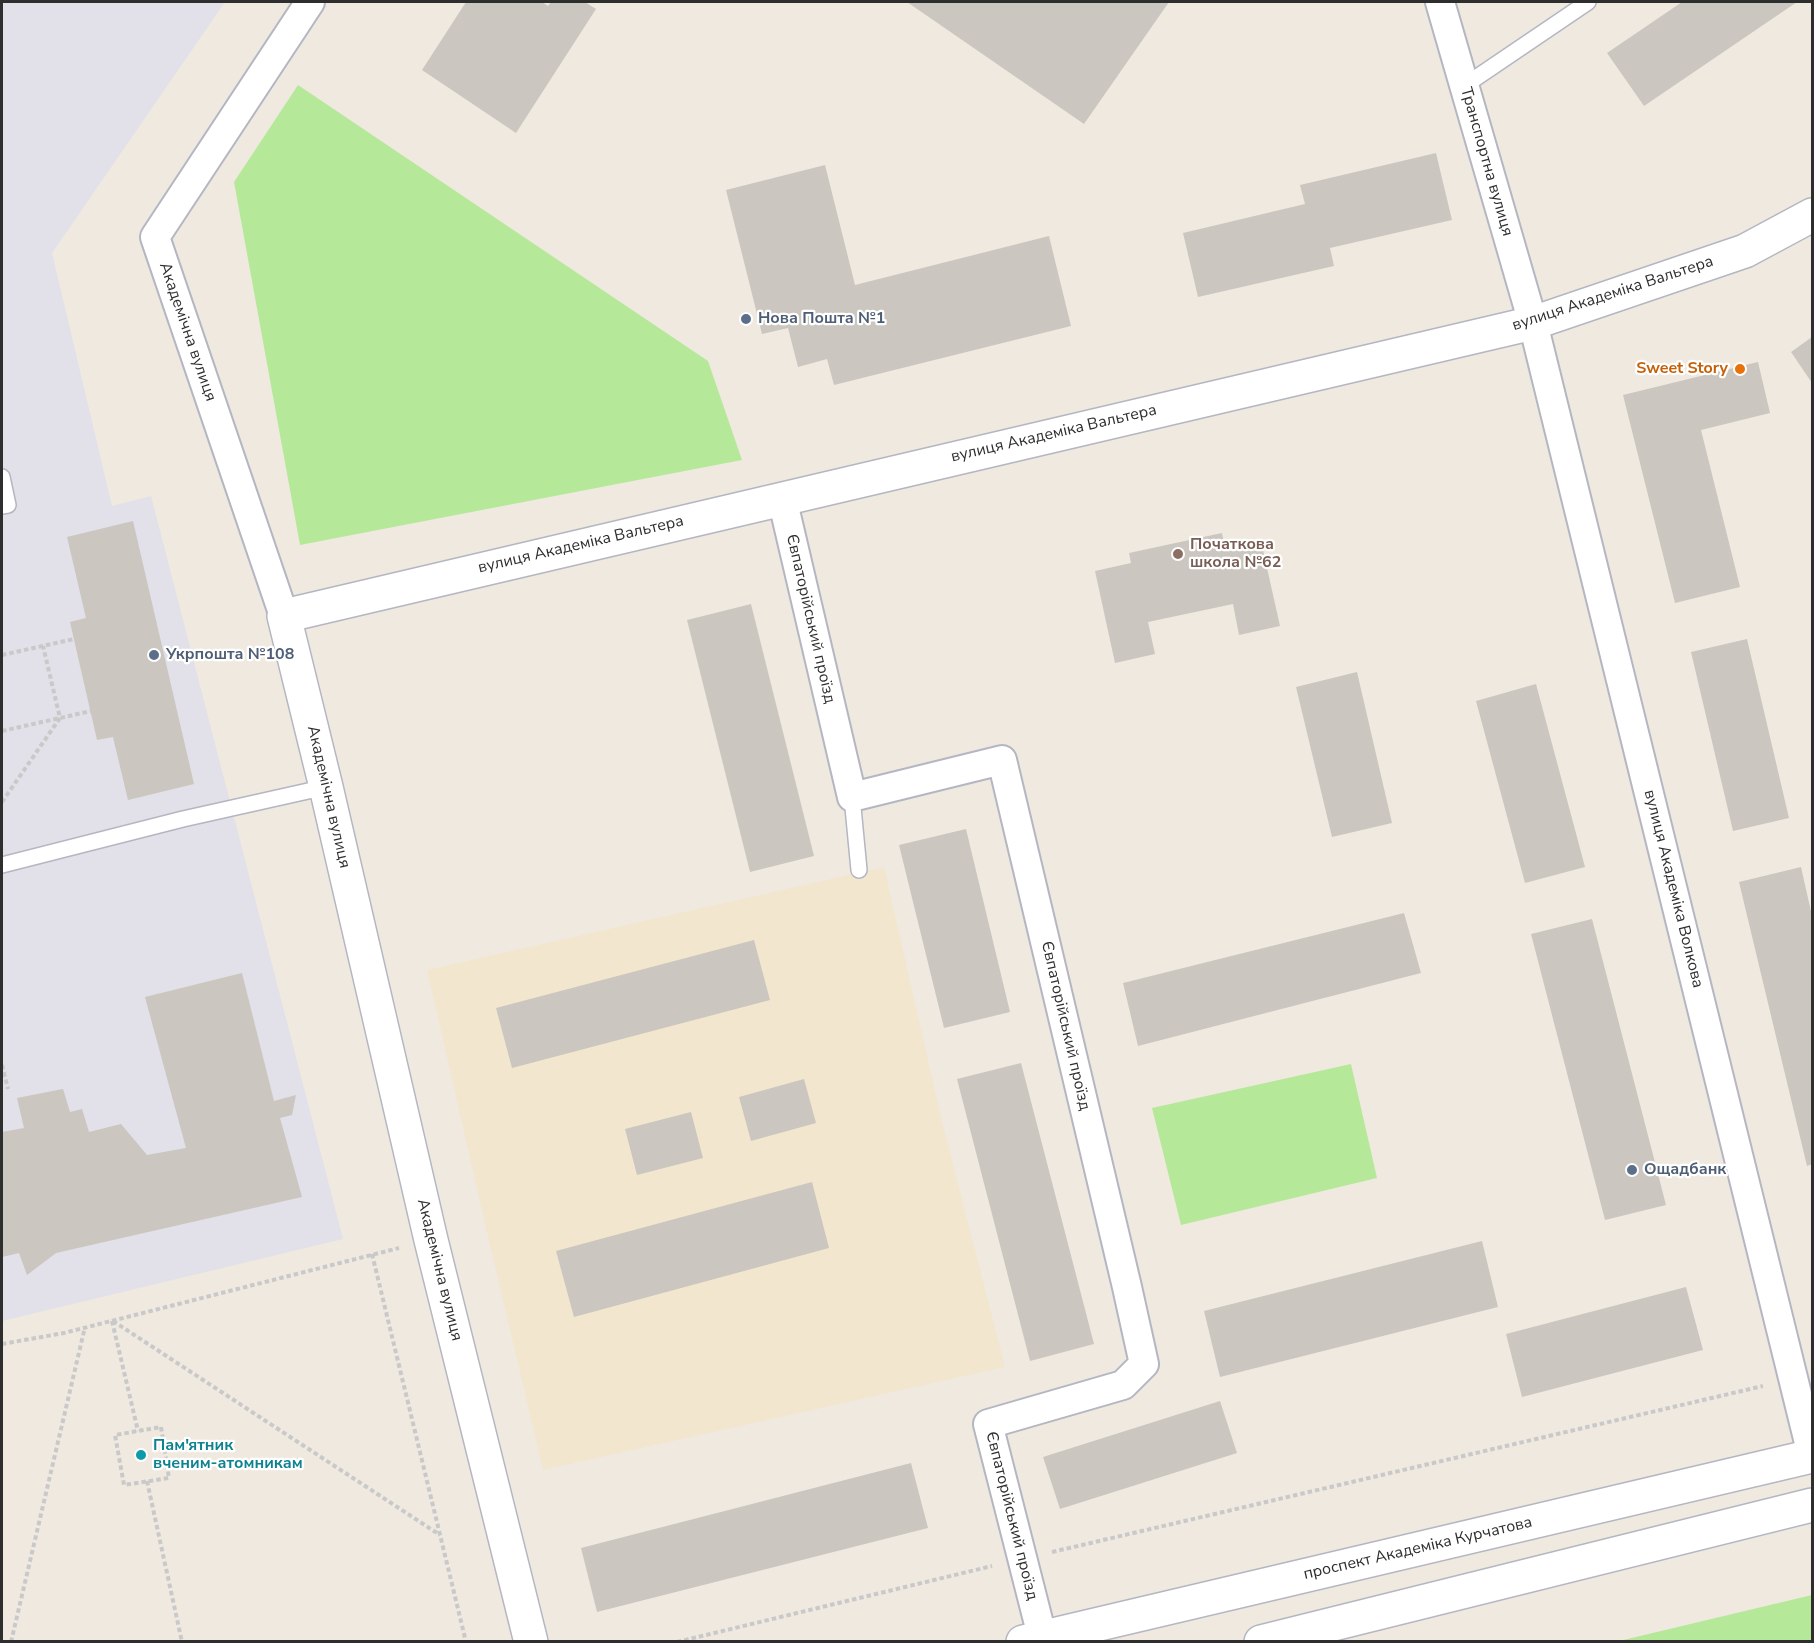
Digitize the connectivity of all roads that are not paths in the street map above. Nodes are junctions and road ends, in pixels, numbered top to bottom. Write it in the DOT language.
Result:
graph roads {
  1 [pos="310,2"];
  2 [pos="1440,2"];
  3 [pos="1588,2"];
  4 [pos="1464,86"];
  5 [pos="1812,215"];
  6 [pos="1533,323"];
  7 [pos="2,477"];
  8 [pos="782,498"];
  9 [pos="2,506"];
  10 [pos="284,616"];
  11 [pos="326,787"];
  12 [pos="852,797"];
  13 [pos="2,865"];
  14 [pos="859,870"];
  15 [pos="1812,1456"];
  16 [pos="1812,1505"];
  17 [pos="1032,1639"];
  18 [pos="531,1641"];
  19 [pos="1261,1641"];
  1 -- 10 [label="street, Академічна вулиця"];
  2 -- 4 [label="street, Транспортна вулиця"];
  3 -- 4 [label="lane"];
  4 -- 6 [label="street, Транспортна вулиця"];
  5 -- 6 [label="street, вулиця Академіка Вальтера"];
  6 -- 8 [label="street, вулиця Академіка Вальтера"];
  6 -- 15 [label="street, вулиця Академіка Волкова"];
  7 -- 9 [label="lane"];
  8 -- 10 [label="street, вулиця Академіка Вальтера"];
  8 -- 12 [label="street, Євпаторійський проїзд"];
  10 -- 11 [label="street, Академічна вулиця"];
  11 -- 13 [label="lane"];
  11 -- 18 [label="street, Академічна вулиця"];
  12 -- 14 [label="lane"];
  12 -- 17 [label="street, Євпаторійський проїзд"];
  15 -- 17 [label="street, проспект Академіка Курчатова"];
  16 -- 19 [label="street"];
}
